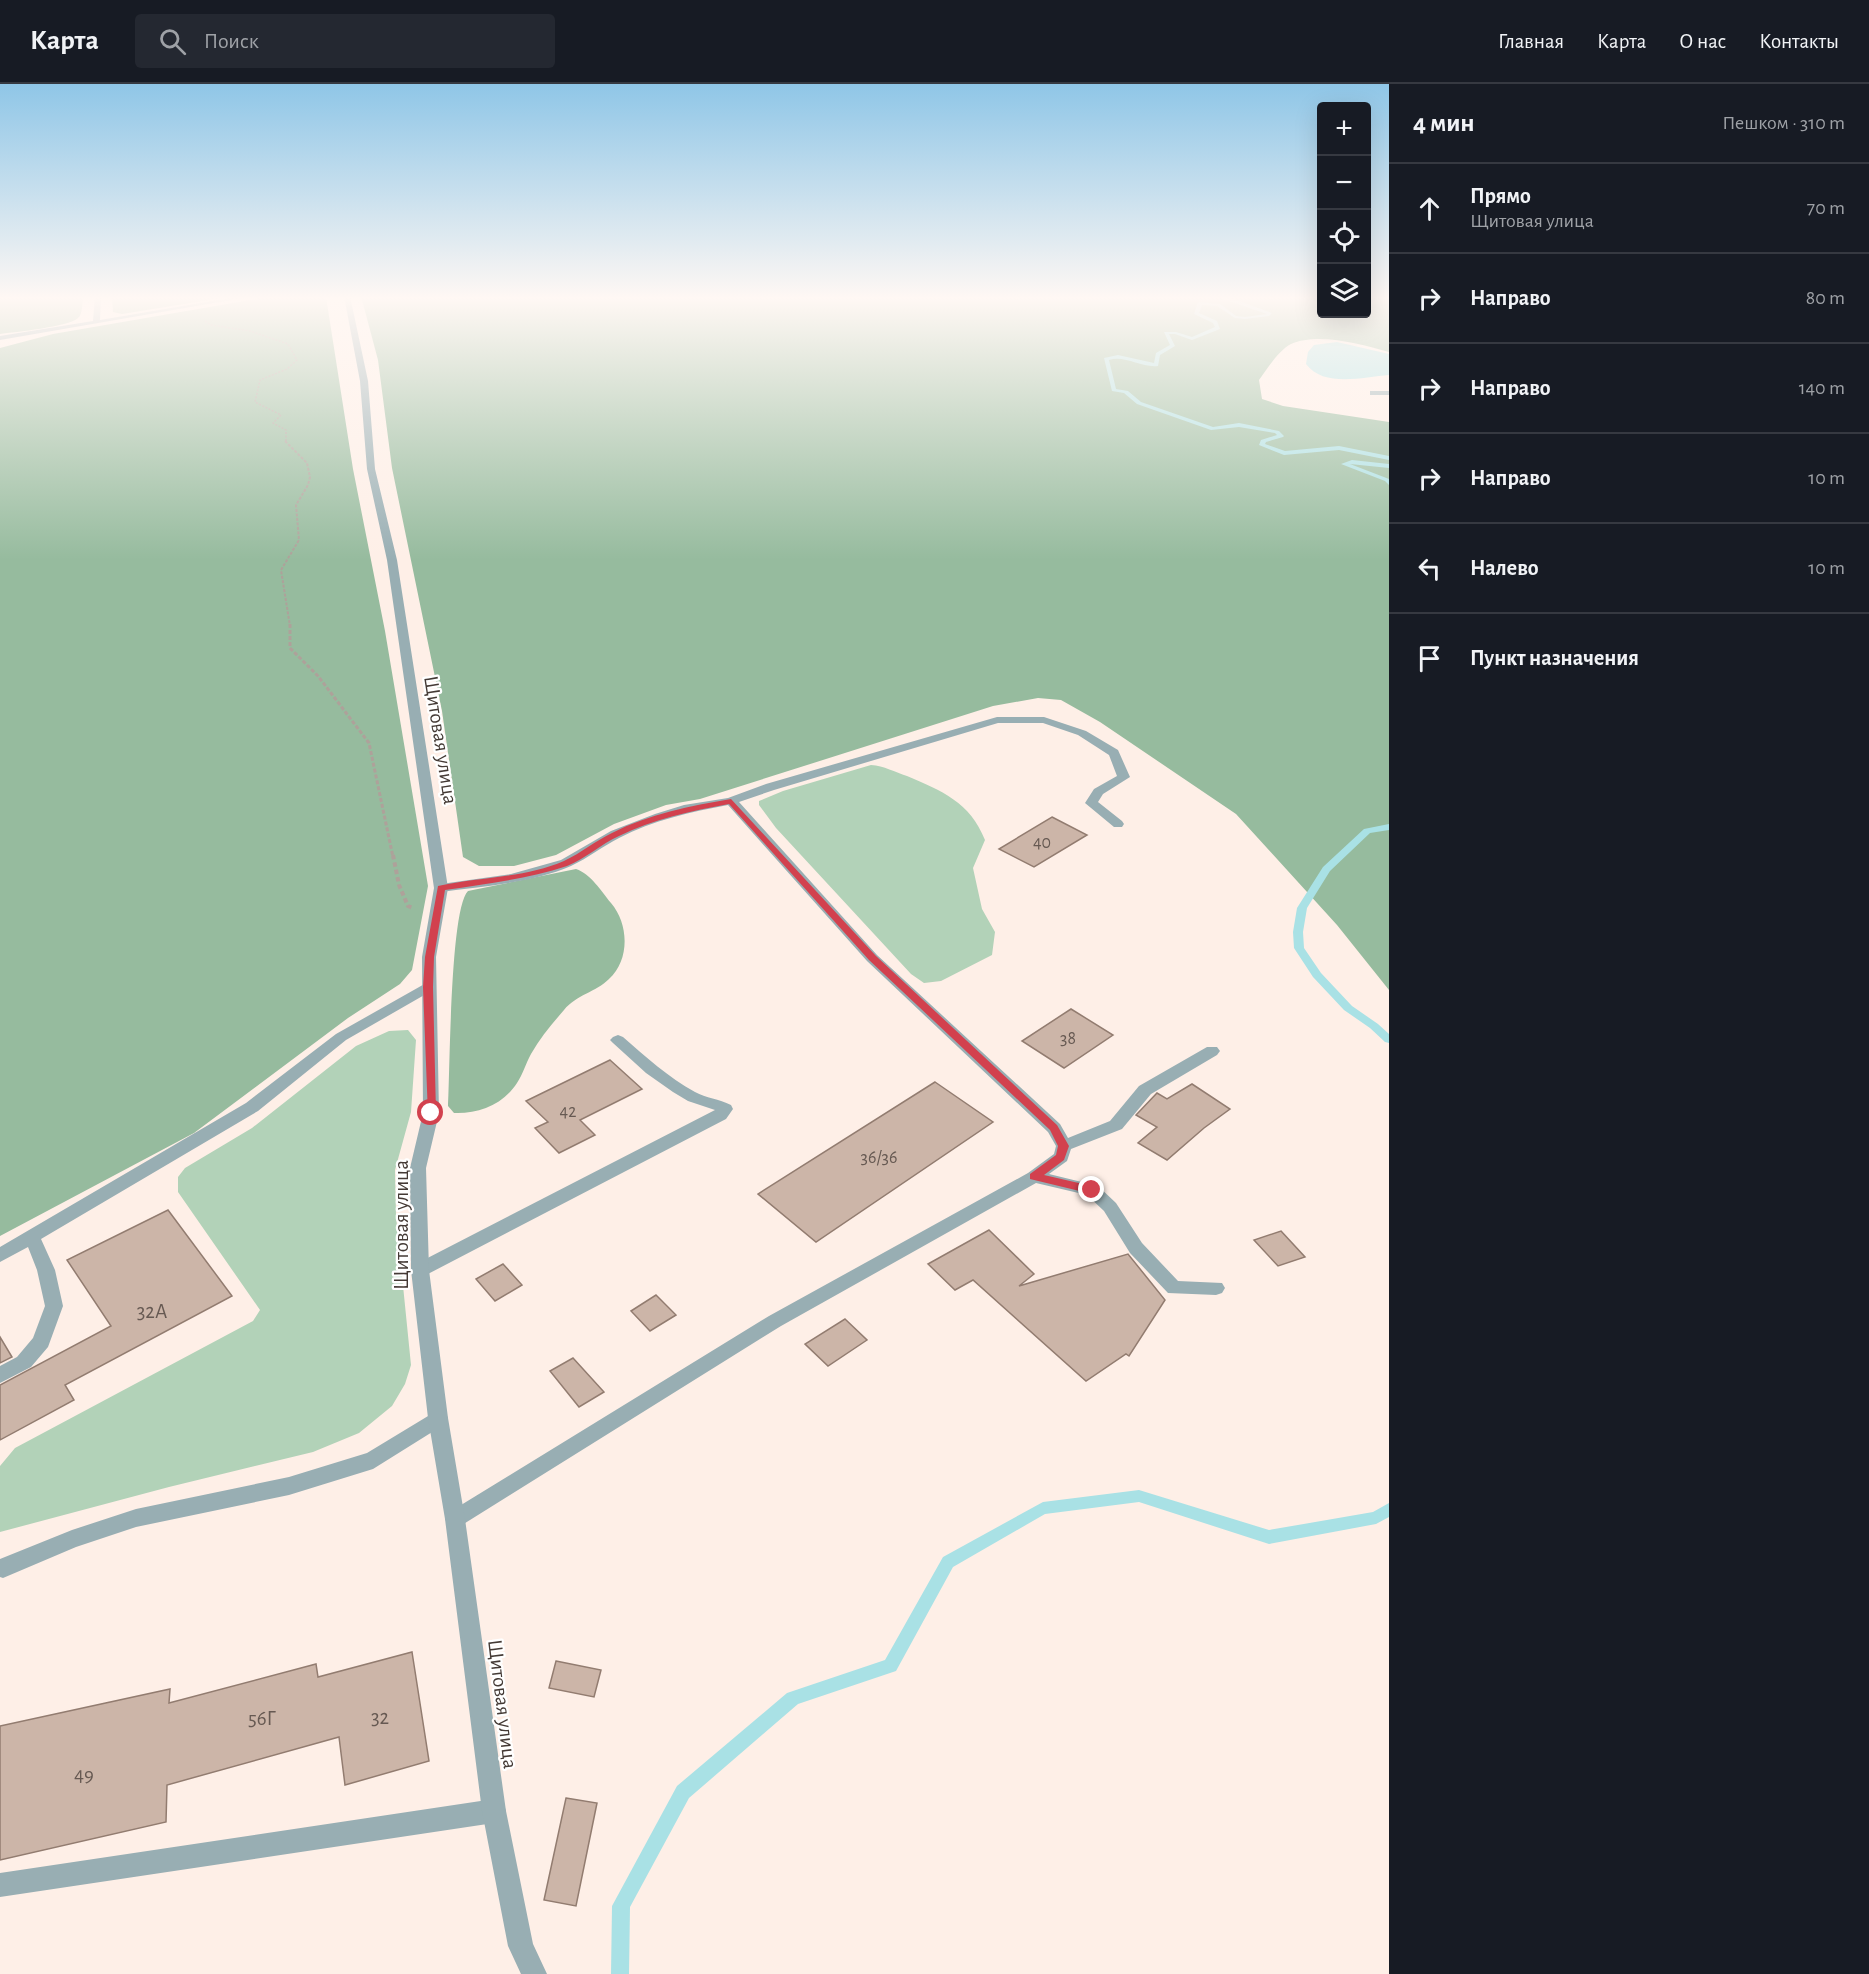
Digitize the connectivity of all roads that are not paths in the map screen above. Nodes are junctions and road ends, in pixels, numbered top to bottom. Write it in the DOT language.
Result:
graph roads {
  1 [pos="364,384"];
  2 [pos="1373,393"];
  3 [pos="1389,393"];
  4 [pos="731,801"];
  5 [pos="1118,824"];
  6 [pos="441,888"];
  7 [pos="428,987"];
  8 [pos="618,1040"];
  9 [pos="1212,1050"];
  10 [pos="1064,1146"];
  11 [pos="1034,1177"];
  12 [pos="32,1237"];
  13 [pos="0,1255"];
  14 [pos="420,1270"];
  15 [pos="1216,1288"];
  16 [pos="0,1374"];
  17 [pos="438,1418"];
  18 [pos="455,1519"];
  19 [pos="3,1568"];
  20 [pos="494,1811"];
  21 [pos="0,1885"];
  22 [pos="534,1974"];
  1 -- 6 [label="street, Щитовая улица"];
  2 -- 3 [label="street"];
  4 -- 5 [label="street"];
  4 -- 6 [label="street"];
  4 -- 10 [label="street"];
  6 -- 7 [label="street, Щитовая улица"];
  7 -- 12 [label="street"];
  7 -- 14 [label="street, Щитовая улица"];
  8 -- 14 [label="street"];
  9 -- 10 [label="street"];
  10 -- 11 [label="street"];
  11 -- 15 [label="street"];
  11 -- 18 [label="street"];
  12 -- 13 [label="street"];
  12 -- 16 [label="street"];
  14 -- 17 [label="street, Щитовая улица"];
  17 -- 18 [label="street, Щитовая улица"];
  17 -- 19 [label="street"];
  18 -- 20 [label="street, Щитовая улица"];
  20 -- 21 [label="street"];
  20 -- 22 [label="street, Щитовая улица"];
}
